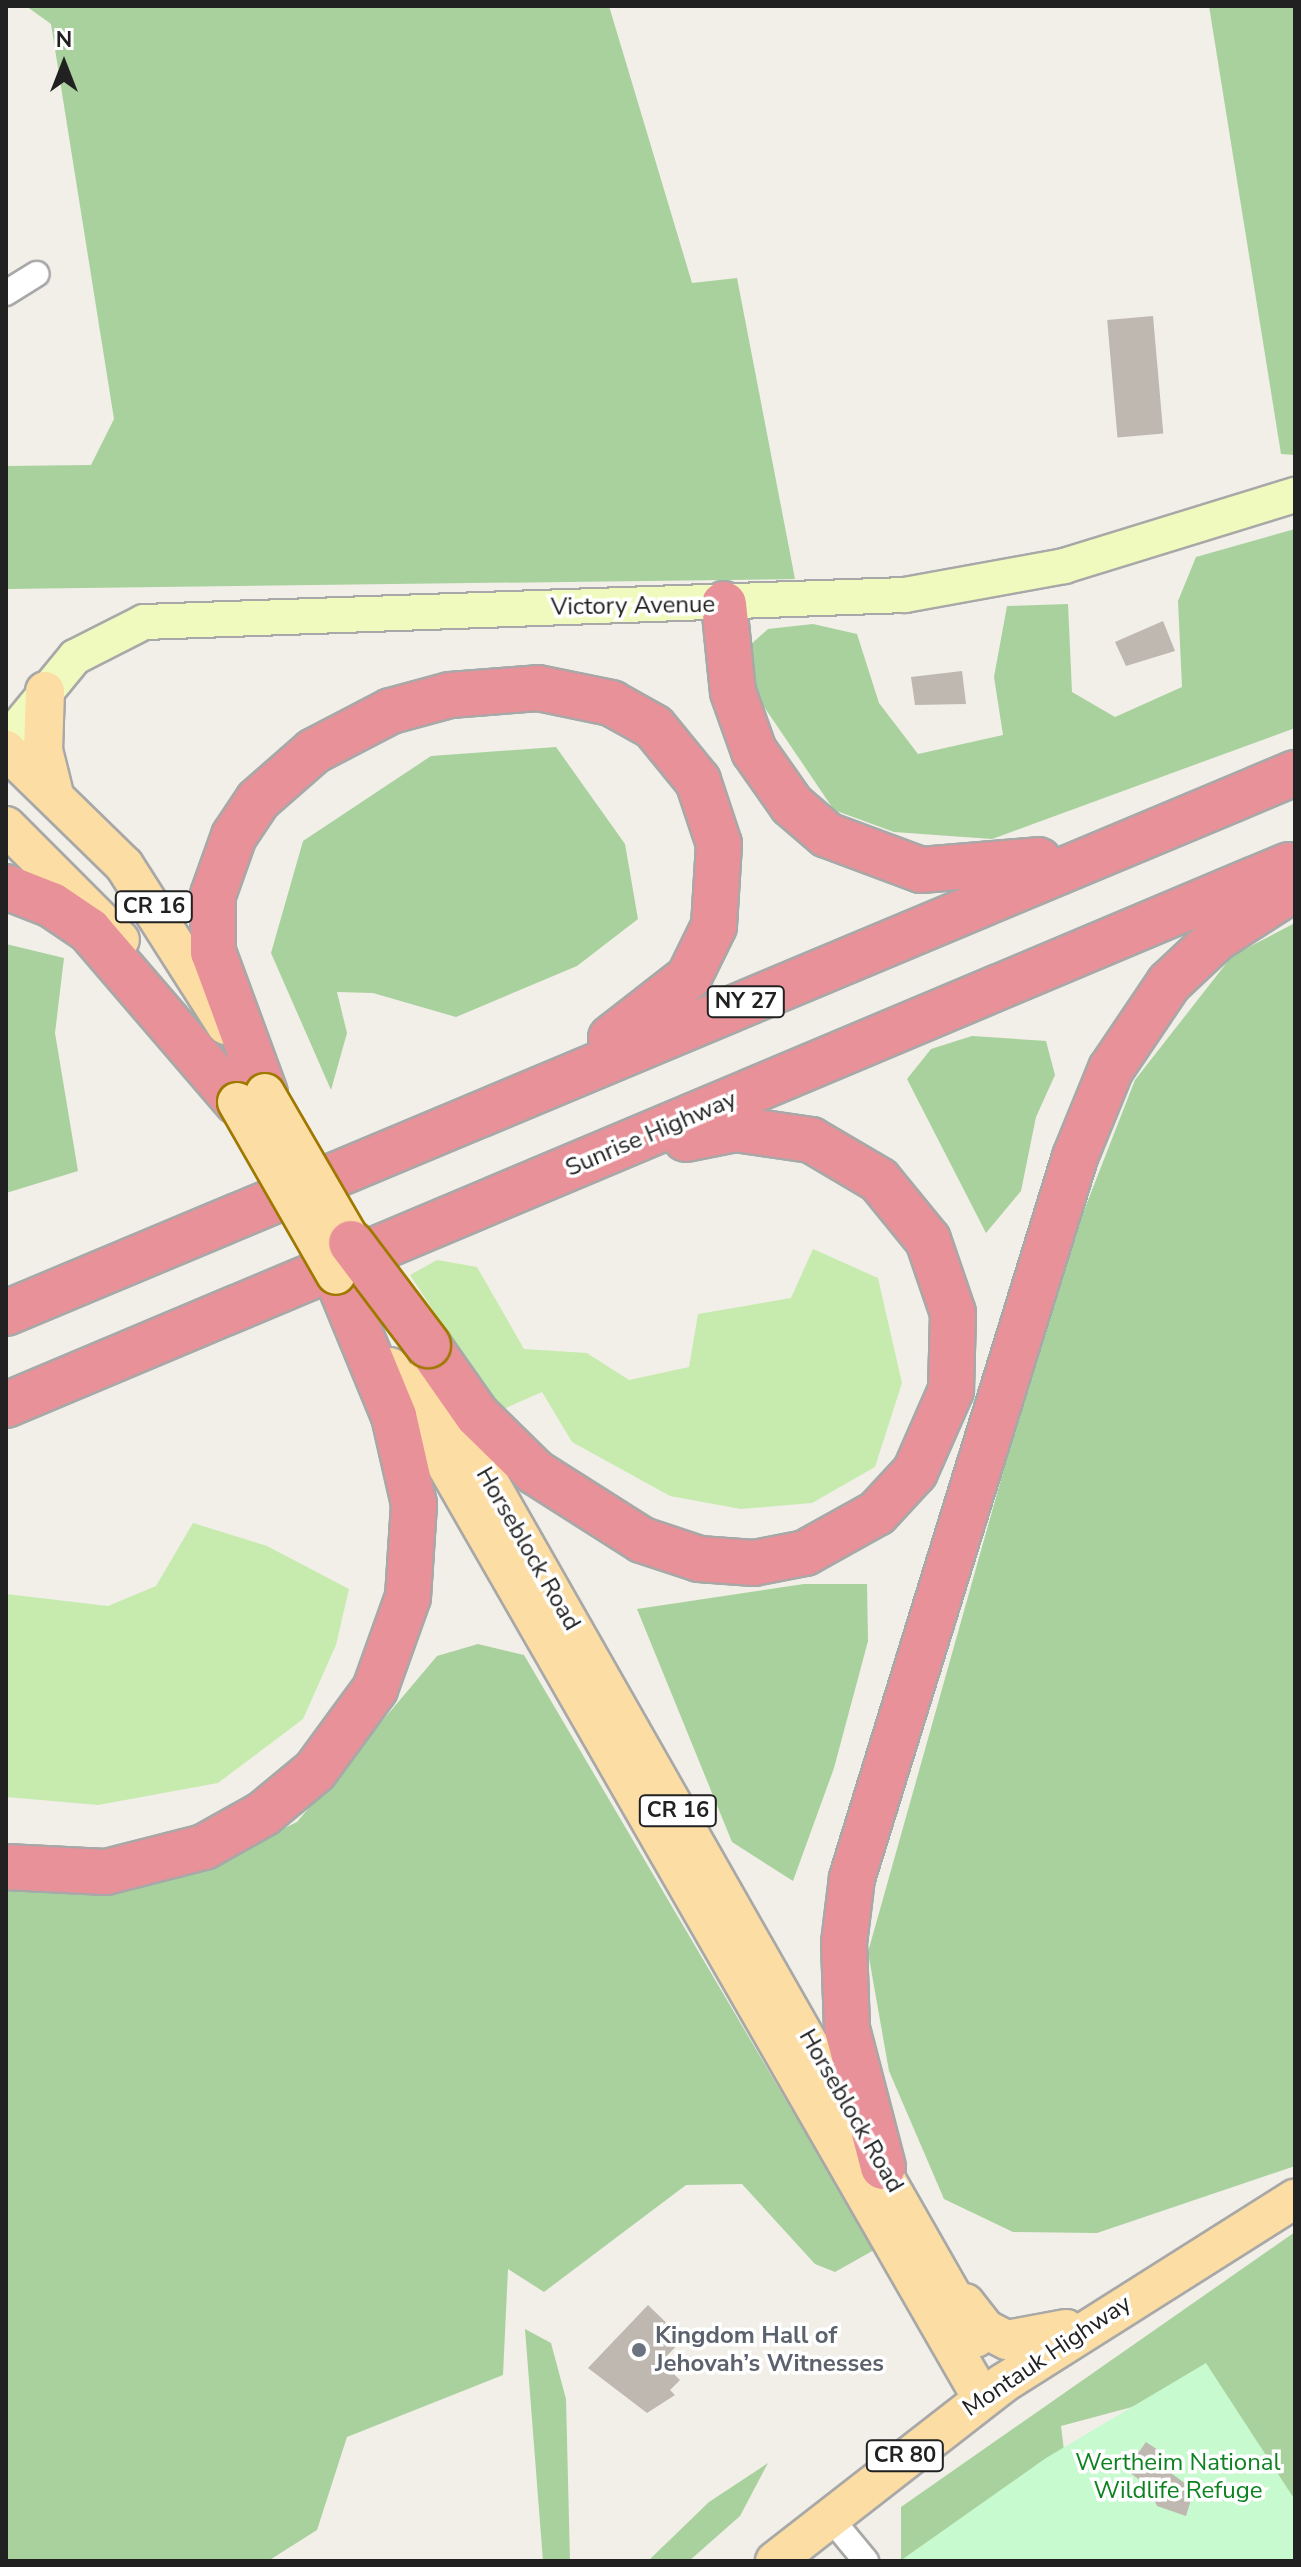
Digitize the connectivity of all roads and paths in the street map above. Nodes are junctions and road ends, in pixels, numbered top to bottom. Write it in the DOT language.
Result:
graph roads {
  1 [pos="37,274"];
  2 [pos="6,293"];
  3 [pos="1295,495"];
  4 [pos="724,604"];
  5 [pos="45,691"];
  6 [pos="6,741"];
  7 [pos="6,750"];
  8 [pos="1295,773"];
  9 [pos="53,790"];
  10 [pos="6,826"];
  11 [pos="1166,827"];
  12 [pos="1295,863"];
  13 [pos="6,887"];
  14 [pos="1295,888"];
  15 [pos="251,1098"];
  16 [pos="463,1121"];
  17 [pos="523,1188"];
  18 [pos="344,1259"];
  19 [pos="6,1313"];
  20 [pos="400,1357"];
  21 [pos="71,1378"];
  22 [pos="6,1405"];
  23 [pos="6,1417"];
  24 [pos="6,1867"];
  25 [pos="883,2167"];
  26 [pos="1295,2199"];
  27 [pos="943,2271"];
  28 [pos="1098,2321"];
  29 [pos="992,2391"];
  30 [pos="828,2515"];
  31 [pos="775,2561"];
  32 [pos="866,2561"];
  1 -- 2 [label="street"];
  3 -- 4 [label="street, Victory Avenue"];
  4 -- 5 [label="street, Victory Avenue"];
  4 -- 11 [label="highway"];
  5 -- 6 [label="street, Victory Avenue"];
  5 -- 9 [label="main road"];
  7 -- 9 [label="main road, CR 16"];
  8 -- 11 [label="highway, NY 27"];
  9 -- 15 [label="main road, CR 16"];
  10 -- 15 [label="main road, CR 16"];
  11 -- 16 [label="highway, NY 27"];
  12 -- 17 [label="highway, Sunrise Highway"];
  13 -- 15 [label="highway"];
  14 -- 25 [label="highway"];
  15 -- 16 [label="highway"];
  15 -- 18 [label="main road, CR 16, bridge"];
  16 -- 19 [label="highway, NY 27"];
  17 -- 20 [label="highway"];
  17 -- 21 [label="highway, Sunrise Highway"];
  18 -- 20 [label="highway, bridge"];
  18 -- 20 [label="highway"];
  20 -- 24 [label="highway"];
  20 -- 25 [label="main road, Horseblock Road / CR 16"];
  20 -- 29 [label="main road, Horseblock Road / CR 16"];
  21 -- 22 [label="highway, Sunrise Highway"];
  21 -- 23 [label="highway"];
  25 -- 27 [label="main road, Horseblock Road / CR 16"];
  26 -- 28 [label="main road, Montauk Highway / CR 80"];
  27 -- 28 [label="main road"];
  27 -- 29 [label="main road, Horseblock Road / CR 16"];
  28 -- 29 [label="main road, Montauk Highway / CR 80"];
  29 -- 30 [label="main road, Montauk Highway / CR 80"];
  30 -- 31 [label="main road, Montauk Highway / CR 80"];
  30 -- 32 [label="street"];
}
